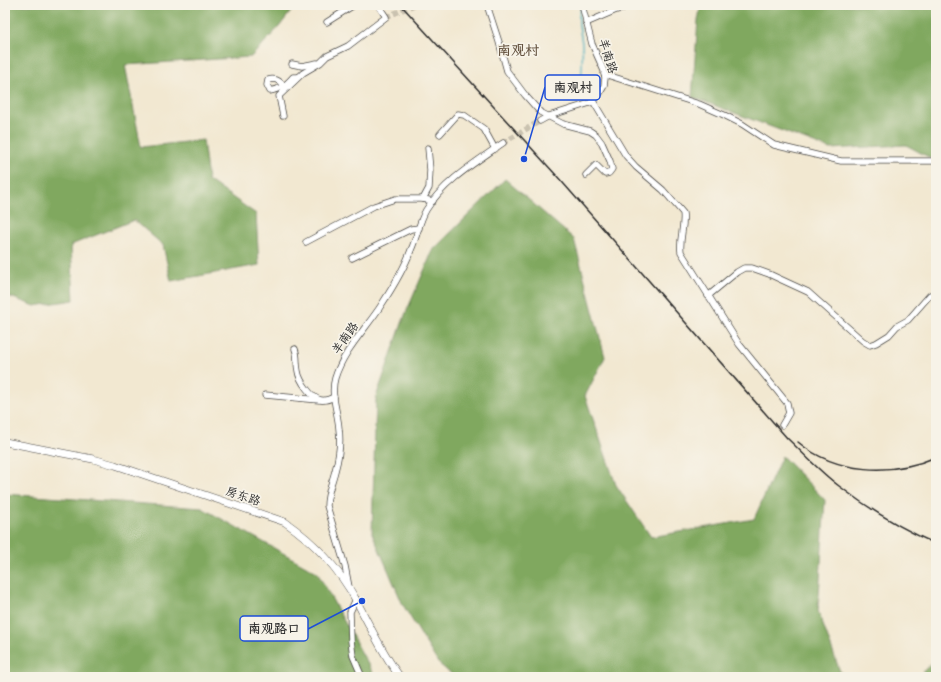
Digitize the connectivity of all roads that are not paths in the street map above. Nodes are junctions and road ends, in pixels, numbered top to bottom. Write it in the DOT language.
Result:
graph roads {
  1 [pos="354,5"];
  2 [pos="378,5"];
  3 [pos="487,5"];
  4 [pos="582,5"];
  5 [pos="632,5"];
  6 [pos="328,22"];
  7 [pos="586,23"];
  8 [pos="323,60"];
  9 [pos="292,64"];
  10 [pos="604,74"];
  11 [pos="298,77"];
  12 [pos="283,86"];
  13 [pos="593,101"];
  14 [pos="283,116"];
  15 [pos="549,116"];
  16 [pos="540,121"];
  17 [pos="440,134"];
  18 [pos="503,143"];
  19 [pos="428,148"];
  20 [pos="495,149"];
  21 [pos="936,161"];
  22 [pos="586,175"];
  23 [pos="423,199"];
  24 [pos="433,201"];
  25 [pos="419,228"];
  26 [pos="306,242"];
  27 [pos="352,258"];
  28 [pos="936,293"];
  29 [pos="708,296"];
  30 [pos="296,349"];
  31 [pos="265,395"];
  32 [pos="334,397"];
  33 [pos="319,400"];
  34 [pos="782,425"];
  35 [pos="5,442"];
  36 [pos="350,589"];
  37 [pos="356,599"];
  38 [pos="362,677"];
  39 [pos="400,677"];
  1 -- 6 [label="street"];
  2 -- 8 [label="street"];
  3 -- 15 [label="street"];
  4 -- 7 [label="street, 羊南路"];
  5 -- 7 [label="street"];
  7 -- 10 [label="street, 羊南路"];
  8 -- 9 [label="street"];
  8 -- 11 [label="street"];
  10 -- 13 [label="street, 羊南路"];
  10 -- 21 [label="street"];
  11 -- 12 [label="street"];
  11 -- 14 [label="street"];
  13 -- 15 [label="street"];
  13 -- 29 [label="street"];
  15 -- 16 [label="street"];
  15 -- 22 [label="street"];
  17 -- 20 [label="street"];
  18 -- 20 [label="street, 羊南路"];
  19 -- 23 [label="street"];
  20 -- 24 [label="street, 羊南路"];
  23 -- 24 [label="street"];
  23 -- 26 [label="street"];
  24 -- 25 [label="street, 羊南路"];
  25 -- 27 [label="street"];
  25 -- 32 [label="street, 羊南路"];
  28 -- 29 [label="street"];
  29 -- 34 [label="street"];
  30 -- 33 [label="street"];
  31 -- 33 [label="street"];
  32 -- 33 [label="street"];
  32 -- 36 [label="street, 羊南路"];
  35 -- 36 [label="main road, 房东路"];
  36 -- 37 [label="main road, 房东路"];
  37 -- 38 [label="street"];
  37 -- 39 [label="main road, 房东路"];
}
